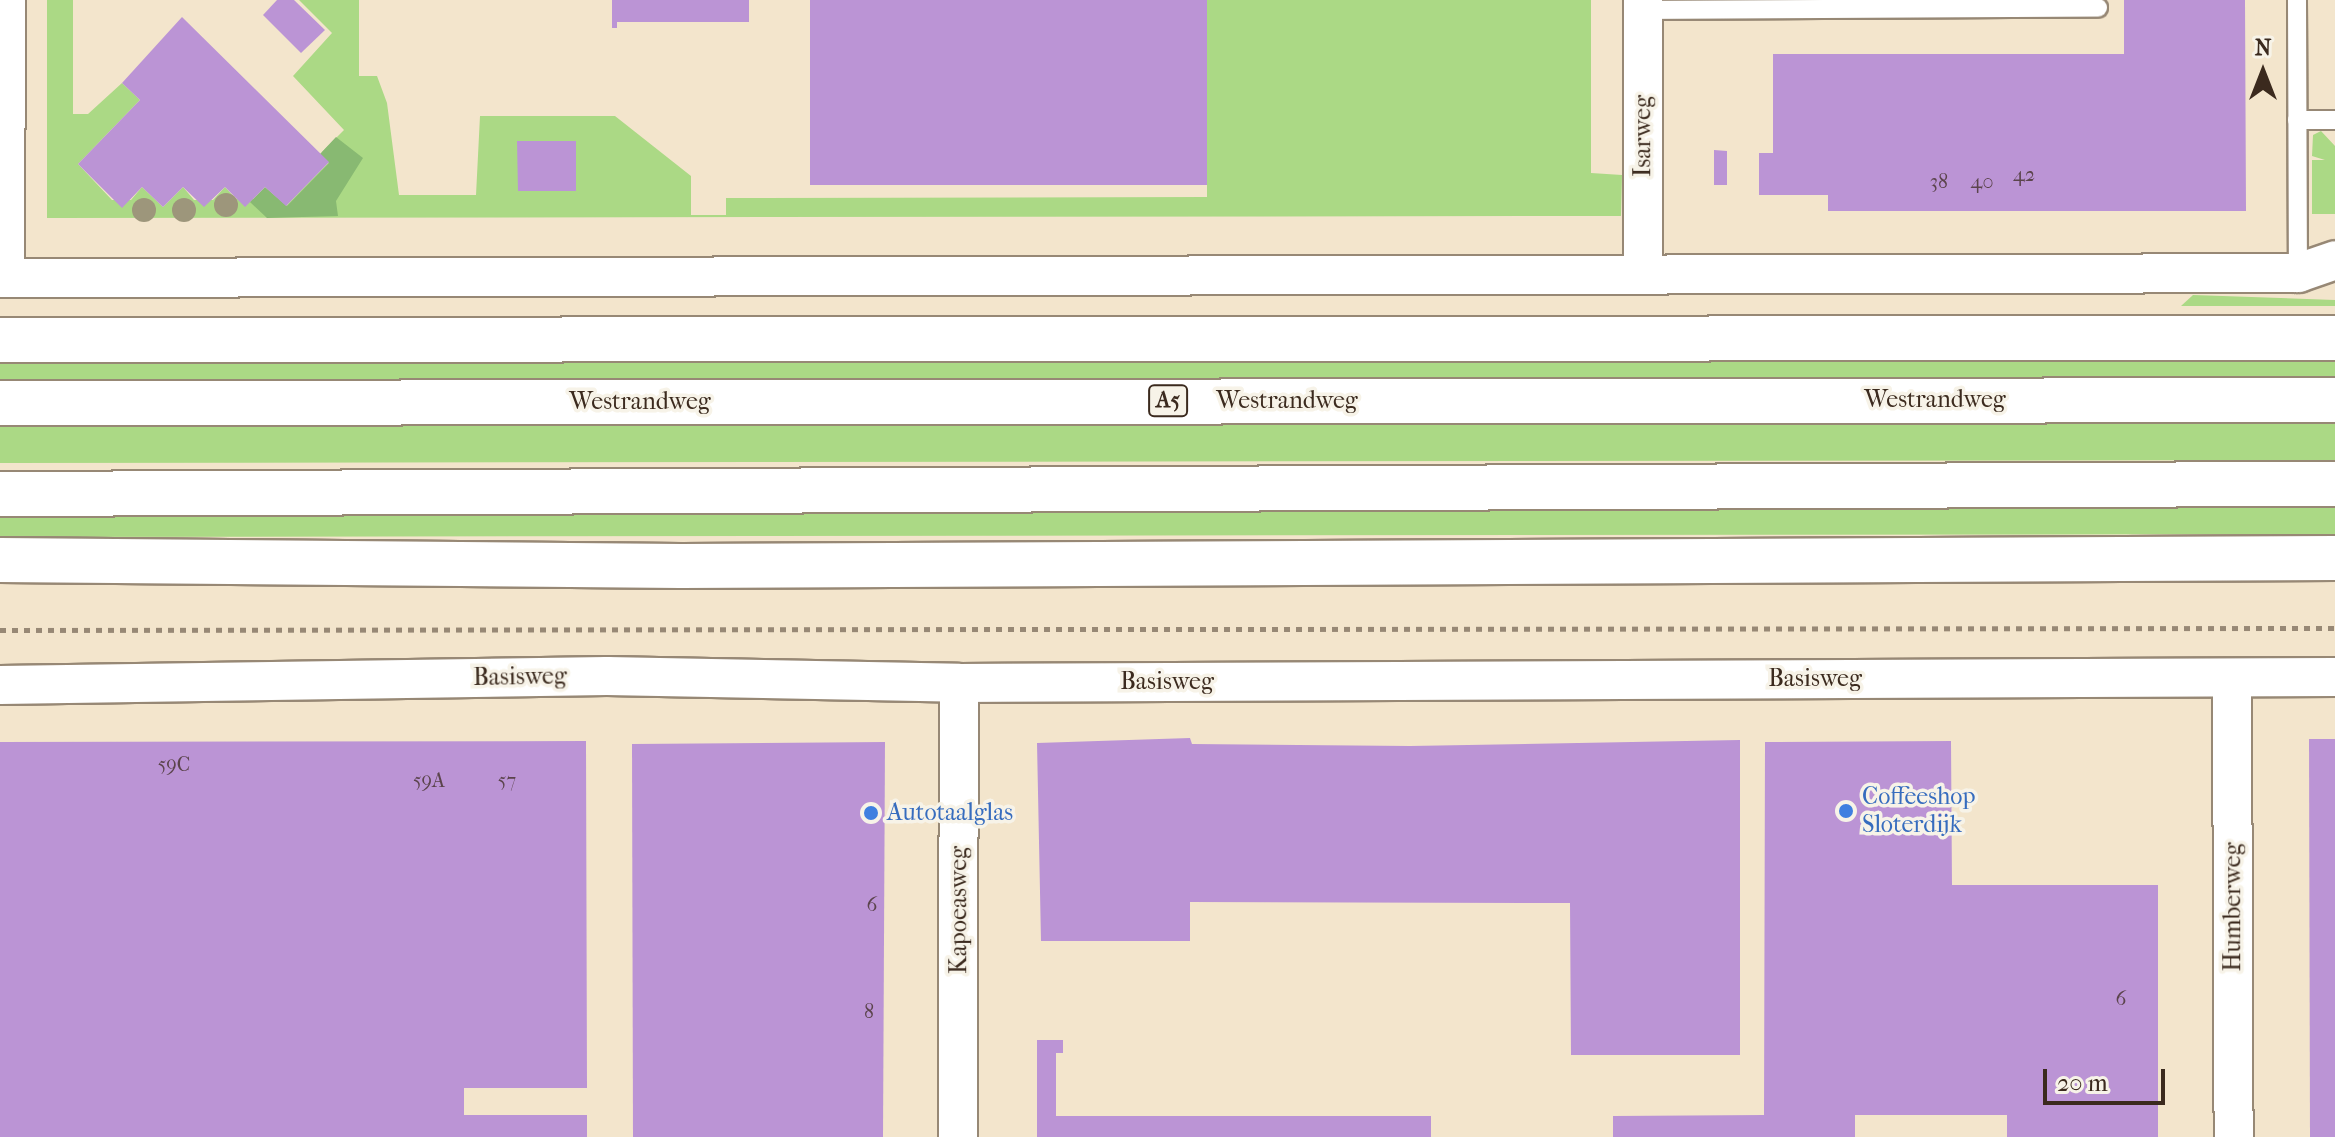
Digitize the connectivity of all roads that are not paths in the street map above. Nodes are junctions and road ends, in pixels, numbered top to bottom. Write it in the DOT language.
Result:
graph roads {
  1 [pos="6,0"];
  2 [pos="2297,0"];
  3 [pos="1643,5"];
  4 [pos="2098,8"];
  5 [pos="2297,120"];
  6 [pos="2335,120"];
  7 [pos="2335,260"];
  8 [pos="1643,272"];
  9 [pos="2298,273"];
  10 [pos="3,278"];
  11 [pos="2335,288"];
  12 [pos="2335,338"];
  13 [pos="0,340"];
  14 [pos="2335,400"];
  15 [pos="0,403"];
  16 [pos="2335,484"];
  17 [pos="0,494"];
  18 [pos="2335,558"];
  19 [pos="0,560"];
  20 [pos="2335,677"];
  21 [pos="2232,678"];
  22 [pos="959,683"];
  23 [pos="0,685"];
  24 [pos="958,1137"];
  25 [pos="2234,1137"];
  1 -- 10 [label="street"];
  2 -- 5 [label="lane"];
  3 -- 4 [label="lane"];
  3 -- 8 [label="street, Isarweg"];
  5 -- 6 [label="lane"];
  5 -- 9 [label="lane"];
  7 -- 9 [label="street"];
  8 -- 9 [label="street"];
  8 -- 10 [label="street"];
  9 -- 11 [label="street"];
  12 -- 13 [label="main road"];
  14 -- 15 [label="main road, Westrandweg / A5"];
  16 -- 17 [label="main road"];
  18 -- 19 [label="main road"];
  20 -- 21 [label="street, Basisweg"];
  21 -- 22 [label="street, Basisweg"];
  21 -- 25 [label="street, Humberweg"];
  22 -- 23 [label="street, Basisweg"];
  22 -- 24 [label="street, Kapoeasweg"];
}
